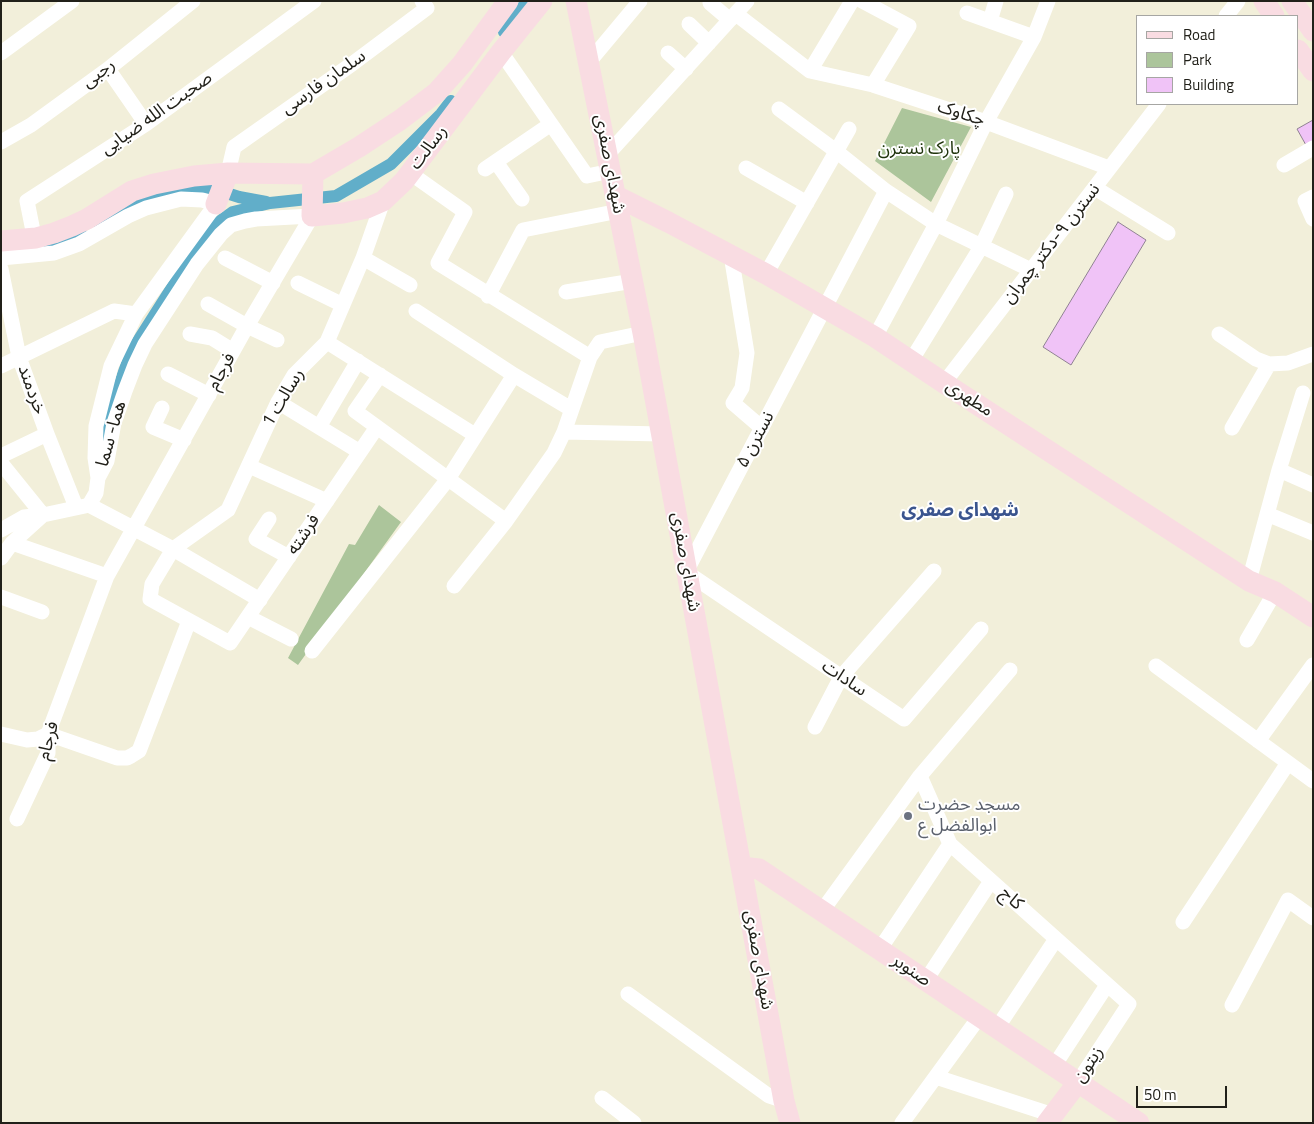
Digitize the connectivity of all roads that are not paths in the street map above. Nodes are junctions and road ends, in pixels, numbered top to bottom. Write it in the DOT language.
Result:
graph roads {
  1 [pos="72,1"];
  2 [pos="193,1"];
  3 [pos="314,1"];
  4 [pos="422,1"];
  5 [pos="542,1"];
  6 [pos="576,1"];
  7 [pos="640,1"];
  8 [pos="747,1"];
  9 [pos="852,1"];
  10 [pos="862,1"];
  11 [pos="996,1"];
  12 [pos="1048,1"];
  13 [pos="1238,1"];
  14 [pos="1264,1"];
  15 [pos="1292,1"];
  16 [pos="710,3"];
  17 [pos="499,5"];
  18 [pos="968,13"];
  19 [pos="1227,15"];
  20 [pos="1273,15"];
  21 [pos="733,17"];
  22 [pos="990,21"];
  23 [pos="689,24"];
  24 [pos="1313,32"];
  25 [pos="1034,37"];
  26 [pos="709,43"];
  27 [pos="1299,51"];
  28 [pos="501,52"];
  29 [pos="1,53"];
  30 [pos="668,54"];
  31 [pos="589,62"];
  32 [pos="108,68"];
  33 [pos="686,69"];
  34 [pos="810,71"];
  35 [pos="1313,71"];
  36 [pos="874,85"];
  37 [pos="1158,105"];
  38 [pos="779,110"];
  39 [pos="986,122"];
  40 [pos="146,124"];
  41 [pos="551,124"];
  42 [pos="849,129"];
  43 [pos="1,142"];
  44 [pos="1313,148"];
  45 [pos="836,151"];
  46 [pos="609,163"];
  47 [pos="1284,165"];
  48 [pos="746,168"];
  49 [pos="1110,168"];
  50 [pos="228,172"];
  51 [pos="410,173"];
  52 [pos="313,174"];
  53 [pos="1095,188"];
  54 [pos="886,191"];
  55 [pos="1006,194"];
  56 [pos="1313,197"];
  57 [pos="522,199"];
  58 [pos="383,201"];
  59 [pos="617,203"];
  60 [pos="807,203"];
  61 [pos="216,204"];
  62 [pos="312,216"];
  63 [pos="1313,219"];
  64 [pos="936,224"];
  65 [pos="1168,233"];
  66 [pos="1,241"];
  67 [pos="36,246"];
  68 [pos="981,247"];
  69 [pos="731,255"];
  70 [pos="1,258"];
  71 [pos="225,258"];
  72 [pos="363,258"];
  73 [pos="1,269"];
  74 [pos="1031,270"];
  75 [pos="766,274"];
  76 [pos="633,281"];
  77 [pos="273,283"];
  78 [pos="298,283"];
  79 [pos="410,285"];
  80 [pos="566,292"];
  81 [pos="488,296"];
  82 [pos="208,304"];
  83 [pos="343,305"];
  84 [pos="825,308"];
  85 [pos="416,311"];
  86 [pos="136,314"];
  87 [pos="247,326"];
  88 [pos="644,333"];
  89 [pos="190,334"];
  90 [pos="1219,334"];
  91 [pos="875,337"];
  92 [pos="277,340"];
  93 [pos="327,342"];
  94 [pos="233,351"];
  95 [pos="1313,354"];
  96 [pos="19,357"];
  97 [pos="590,357"];
  98 [pos="358,361"];
  99 [pos="911,361"];
  100 [pos="1269,364"];
  101 [pos="1,366"];
  102 [pos="168,374"];
  103 [pos="380,375"];
  104 [pos="514,375"];
  105 [pos="944,383"];
  106 [pos="1303,392"];
  107 [pos="209,395"];
  108 [pos="278,402"];
  109 [pos="162,408"];
  110 [pos="571,409"];
  111 [pos="319,427"];
  112 [pos="377,427"];
  113 [pos="762,428"];
  114 [pos="1232,428"];
  115 [pos="564,432"];
  116 [pos="47,434"];
  117 [pos="662,434"];
  118 [pos="475,435"];
  119 [pos="184,440"];
  120 [pos="360,452"];
  121 [pos="1,456"];
  122 [pos="1,463"];
  123 [pos="249,466"];
  124 [pos="1279,470"];
  125 [pos="98,478"];
  126 [pos="448,479"];
  127 [pos="1313,485"];
  128 [pos="327,501"];
  129 [pos="83,506"];
  130 [pos="43,514"];
  131 [pos="1267,514"];
  132 [pos="269,519"];
  133 [pos="506,521"];
  134 [pos="1,530"];
  135 [pos="134,530"];
  136 [pos="1313,533"];
  137 [pos="12,543"];
  138 [pos="173,549"];
  139 [pos="289,557"];
  140 [pos="1,558"];
  141 [pos="686,572"];
  142 [pos="934,572"];
  143 [pos="107,576"];
  144 [pos="1249,580"];
  145 [pos="454,586"];
  146 [pos="1275,592"];
  147 [pos="1,597"];
  148 [pos="260,600"];
  149 [pos="42,612"];
  150 [pos="248,617"];
  151 [pos="1313,617"];
  152 [pos="189,620"];
  153 [pos="981,628"];
  154 [pos="291,639"];
  155 [pos="1247,640"];
  156 [pos="312,651"];
  157 [pos="1313,665"];
  158 [pos="1156,666"];
  159 [pos="1010,670"];
  160 [pos="842,676"];
  161 [pos="815,727"];
  162 [pos="1,734"];
  163 [pos="48,734"];
  164 [pos="1258,741"];
  165 [pos="1288,763"];
  166 [pos="920,776"];
  167 [pos="1313,781"];
  168 [pos="17,819"];
  169 [pos="950,844"];
  170 [pos="741,867"];
  171 [pos="991,881"];
  172 [pos="822,911"];
  173 [pos="1313,918"];
  174 [pos="1183,922"];
  175 [pos="1056,939"];
  176 [pos="880,950"];
  177 [pos="926,980"];
  178 [pos="1107,985"];
  179 [pos="628,994"];
  180 [pos="1129,1004"];
  181 [pos="1232,1005"];
  182 [pos="989,1022"];
  183 [pos="1054,1066"];
  184 [pos="936,1077"];
  185 [pos="1078,1082"];
  186 [pos="602,1098"];
  187 [pos="784,1101"];
  188 [pos="1050,1119"];
  189 [pos="634,1123"];
  190 [pos="790,1123"];
  191 [pos="902,1123"];
  192 [pos="1139,1123"];
  1 -- 29 [label="street"];
  2 -- 32 [label="street, رجبی"];
  3 -- 40 [label="street, صحبت الله ضیایی"];
  4 -- 50 [label="street, سلمان فارسی"];
  5 -- 28 [label="street, رسالت"];
  6 -- 31 [label="street, شهدای صفری"];
  7 -- 31 [label="street"];
  8 -- 21 [label="street"];
  9 -- 34 [label="street"];
  10 -- 36 [label="street"];
  11 -- 22 [label="street"];
  12 -- 25 [label="street"];
  13 -- 19 [label="street"];
  14 -- 20 [label="street"];
  15 -- 24 [label="street"];
  16 -- 21 [label="street"];
  17 -- 52 [label="street, رسالت"];
  18 -- 22 [label="street"];
  21 -- 26 [label="street"];
  21 -- 34 [label="street"];
  22 -- 25 [label="street"];
  23 -- 26 [label="street"];
  25 -- 39 [label="street"];
  26 -- 33 [label="street"];
  27 -- 35 [label="street"];
  28 -- 41 [label="street"];
  28 -- 51 [label="street, رسالت"];
  30 -- 33 [label="street"];
  31 -- 46 [label="street, شهدای صفری"];
  32 -- 40 [label="street"];
  32 -- 43 [label="street, رجبی"];
  33 -- 46 [label="street"];
  34 -- 36 [label="street, چکاوک"];
  36 -- 39 [label="street, چکاوک"];
  37 -- 49 [label="street, نسترن ۹-دکتر چمران"];
  38 -- 45 [label="street"];
  39 -- 49 [label="street, چکاوک"];
  39 -- 64 [label="street"];
  40 -- 67 [label="street, صحبت الله ضیایی"];
  41 -- 46 [label="street"];
  41 -- 57 [label="street"];
  42 -- 45 [label="street"];
  44 -- 47 [label="street"];
  45 -- 54 [label="street"];
  45 -- 60 [label="street"];
  46 -- 59 [label="street, شهدای صفری"];
  48 -- 60 [label="street"];
  49 -- 53 [label="street, نسترن ۹-دکتر چمران"];
  50 -- 52 [label="street"];
  50 -- 61 [label="street"];
  50 -- 67 [label="street"];
  51 -- 58 [label="street, رسالت"];
  51 -- 81 [label="street"];
  52 -- 62 [label="street"];
  53 -- 65 [label="street"];
  53 -- 74 [label="street, نسترن ۹-دکتر چمران"];
  54 -- 64 [label="street"];
  54 -- 84 [label="street, نسترن ۵"];
  55 -- 68 [label="street"];
  56 -- 63 [label="street"];
  58 -- 62 [label="street, رسالت"];
  58 -- 72 [label="street, رسالت 1"];
  59 -- 69 [label="street, مطهری"];
  59 -- 76 [label="street, شهدای صفری"];
  59 -- 81 [label="street"];
  60 -- 75 [label="street"];
  61 -- 67 [label="street"];
  61 -- 86 [label="street, هما- سما"];
  62 -- 77 [label="street, فرجام"];
  62 -- 125 [label="street, هما- سما"];
  64 -- 68 [label="street"];
  64 -- 91 [label="street"];
  66 -- 67 [label="street"];
  67 -- 70 [label="street"];
  68 -- 74 [label="street"];
  68 -- 99 [label="street"];
  69 -- 75 [label="street, مطهری"];
  69 -- 113 [label="street"];
  71 -- 77 [label="street"];
  72 -- 79 [label="street"];
  72 -- 83 [label="street, رسالت 1"];
  73 -- 96 [label="street, خردمند"];
  74 -- 105 [label="street, نسترن ۹-دکتر چمران"];
  75 -- 84 [label="street, مطهری"];
  76 -- 80 [label="street"];
  76 -- 88 [label="street, شهدای صفری"];
  77 -- 87 [label="street, فرجام"];
  78 -- 83 [label="street"];
  81 -- 97 [label="street"];
  82 -- 87 [label="street"];
  83 -- 93 [label="street, رسالت 1"];
  84 -- 91 [label="street, مطهری"];
  84 -- 113 [label="street, نسترن ۵"];
  85 -- 104 [label="street"];
  86 -- 96 [label="street"];
  86 -- 125 [label="street, هما- سما"];
  87 -- 92 [label="street"];
  87 -- 94 [label="street, فرجام"];
  88 -- 97 [label="street"];
  88 -- 117 [label="street, شهدای صفری"];
  89 -- 94 [label="street"];
  90 -- 100 [label="street"];
  91 -- 99 [label="street, مطهری"];
  93 -- 98 [label="street"];
  93 -- 108 [label="street, رسالت 1"];
  94 -- 107 [label="street, فرجام"];
  95 -- 100 [label="street"];
  96 -- 101 [label="street"];
  96 -- 116 [label="street, خردمند"];
  97 -- 110 [label="street"];
  98 -- 103 [label="street"];
  98 -- 111 [label="street"];
  99 -- 105 [label="street, مطهری"];
  100 -- 114 [label="street"];
  102 -- 107 [label="street"];
  103 -- 112 [label="street"];
  103 -- 118 [label="street"];
  104 -- 110 [label="street"];
  104 -- 118 [label="street"];
  105 -- 144 [label="street, مطهری"];
  106 -- 124 [label="street"];
  107 -- 119 [label="street, فرجام"];
  108 -- 111 [label="street"];
  108 -- 123 [label="street, رسالت 1"];
  109 -- 119 [label="street"];
  110 -- 115 [label="street"];
  111 -- 120 [label="street"];
  112 -- 120 [label="street, فرشته"];
  112 -- 126 [label="street"];
  113 -- 141 [label="street, نسترن ۵"];
  115 -- 117 [label="street"];
  115 -- 133 [label="street"];
  116 -- 121 [label="street"];
  116 -- 129 [label="street, خردمند"];
  117 -- 141 [label="street, شهدای صفری"];
  118 -- 126 [label="street"];
  119 -- 135 [label="street, فرجام"];
  120 -- 128 [label="street, فرشته"];
  122 -- 130 [label="street"];
  123 -- 128 [label="street"];
  123 -- 138 [label="street, رسالت 1"];
  124 -- 127 [label="street"];
  124 -- 131 [label="street"];
  125 -- 129 [label="street"];
  126 -- 133 [label="street"];
  126 -- 156 [label="street"];
  128 -- 139 [label="street, فرشته"];
  129 -- 130 [label="street"];
  129 -- 135 [label="street"];
  130 -- 134 [label="street"];
  130 -- 137 [label="street"];
  131 -- 136 [label="street"];
  131 -- 144 [label="street"];
  132 -- 139 [label="street"];
  133 -- 145 [label="street"];
  135 -- 138 [label="street"];
  135 -- 143 [label="street, فرجام"];
  137 -- 140 [label="street"];
  137 -- 143 [label="street"];
  138 -- 148 [label="street"];
  138 -- 152 [label="street"];
  139 -- 148 [label="street, فرشته"];
  141 -- 160 [label="street, سادات"];
  141 -- 170 [label="street, شهدای صفری"];
  142 -- 160 [label="street"];
  143 -- 163 [label="street, فرجام"];
  144 -- 146 [label="street, مطهری"];
  146 -- 151 [label="street, مطهری"];
  146 -- 155 [label="street"];
  147 -- 149 [label="street"];
  148 -- 150 [label="street, فرشته"];
  150 -- 152 [label="street, فرشته"];
  150 -- 154 [label="street"];
  152 -- 163 [label="street"];
  153 -- 160 [label="street, سادات"];
  157 -- 164 [label="street"];
  158 -- 164 [label="street"];
  159 -- 166 [label="street"];
  160 -- 161 [label="street"];
  162 -- 163 [label="street"];
  163 -- 168 [label="street, فرجام"];
  164 -- 165 [label="street"];
  165 -- 167 [label="street"];
  165 -- 174 [label="street"];
  166 -- 169 [label="street, کاج"];
  166 -- 172 [label="street"];
  169 -- 171 [label="street, کاج"];
  169 -- 176 [label="street"];
  170 -- 172 [label="street, صنوبر"];
  170 -- 187 [label="street, شهدای صفری"];
  171 -- 175 [label="street, کاج"];
  171 -- 177 [label="street"];
  172 -- 176 [label="street, صنوبر"];
  173 -- 181 [label="street"];
  175 -- 178 [label="street, کاج"];
  175 -- 182 [label="street"];
  176 -- 177 [label="street, صنوبر"];
  177 -- 182 [label="street, صنوبر"];
  178 -- 180 [label="street, کاج"];
  178 -- 183 [label="street"];
  179 -- 187 [label="street"];
  180 -- 185 [label="street, زیتون"];
  182 -- 183 [label="street, صنوبر"];
  182 -- 184 [label="street"];
  183 -- 185 [label="street, صنوبر"];
  184 -- 188 [label="street"];
  184 -- 191 [label="street"];
  185 -- 188 [label="street, زیتون"];
  185 -- 192 [label="street, صنوبر"];
  186 -- 189 [label="street"];
  187 -- 190 [label="street, شهدای صفری"];
}
